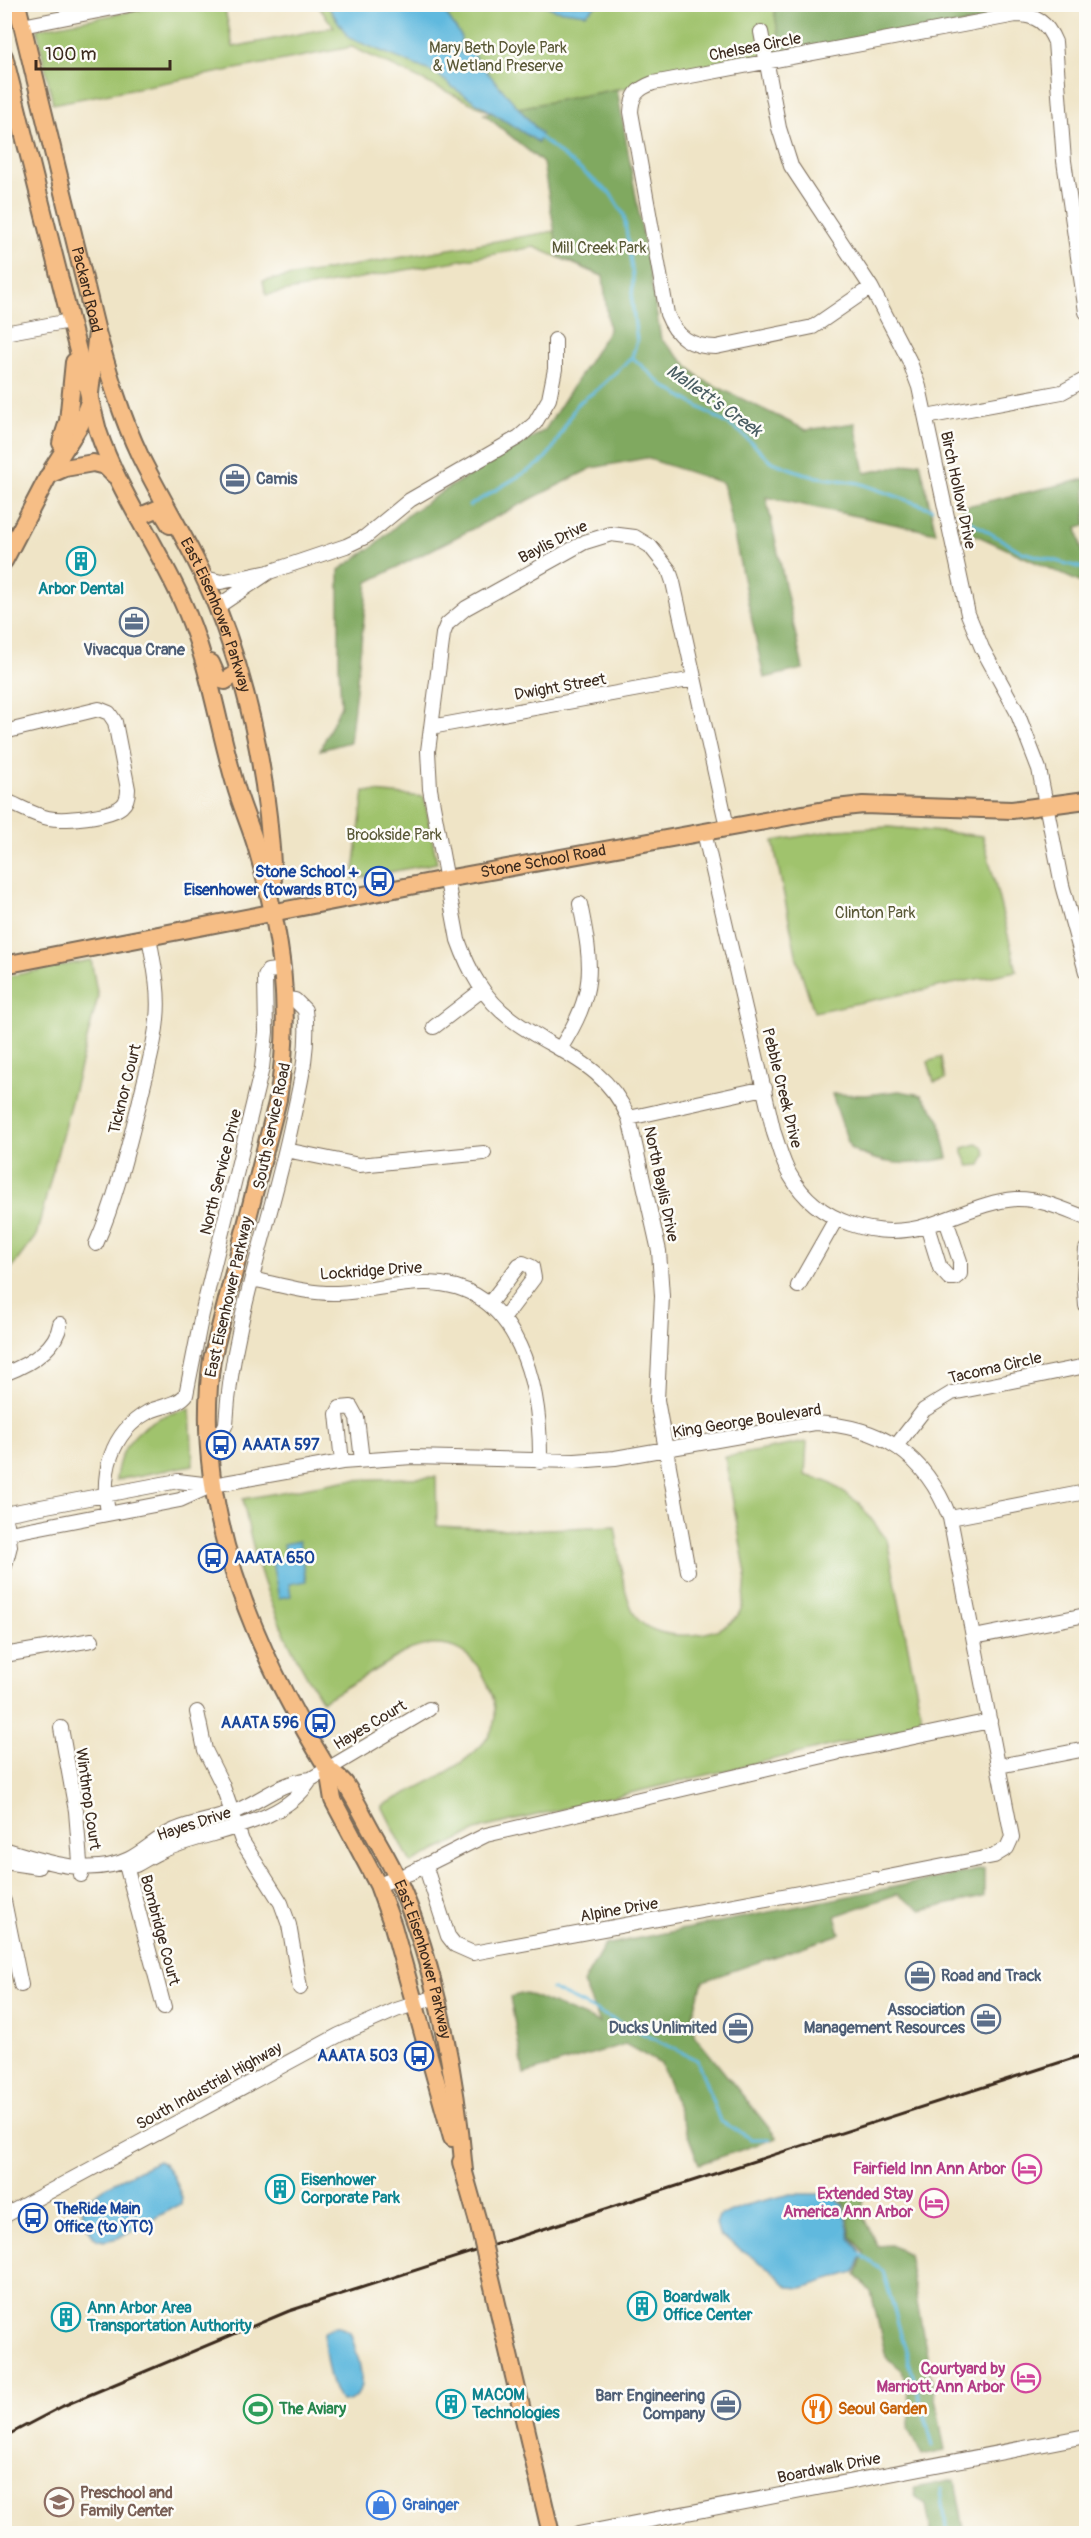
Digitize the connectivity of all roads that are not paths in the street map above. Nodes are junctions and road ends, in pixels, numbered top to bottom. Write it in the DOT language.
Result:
graph roads {
  1 [pos="11,4"];
  2 [pos="17,4"];
  3 [pos="134,4"];
  4 [pos="22,26"];
  5 [pos="761,32"];
  6 [pos="4,56"];
  7 [pos="767,62"];
  8 [pos="38,92"];
  9 [pos="20,120"];
  10 [pos="62,190"];
  11 [pos="871,287"];
  12 [pos="1086,312"];
  13 [pos="70,321"];
  14 [pos="97,332"];
  15 [pos="4,333"];
  16 [pos="555,340"];
  17 [pos="75,343"];
  18 [pos="82,374"];
  19 [pos="1086,379"];
  20 [pos="89,402"];
  21 [pos="926,417"];
  22 [pos="51,472"];
  23 [pos="117,478"];
  24 [pos="138,518"];
  25 [pos="188,545"];
  26 [pos="4,561"];
  27 [pos="269,572"];
  28 [pos="205,578"];
  29 [pos="217,607"];
  30 [pos="193,628"];
  31 [pos="239,672"];
  32 [pos="694,679"];
  33 [pos="431,727"];
  34 [pos="4,732"];
  35 [pos="4,800"];
  36 [pos="1086,800"];
  37 [pos="1046,807"];
  38 [pos="727,827"];
  39 [pos="704,832"];
  40 [pos="446,879"];
  41 [pos="580,904"];
  42 [pos="274,913"];
  43 [pos="149,937"];
  44 [pos="4,965"];
  45 [pos="284,969"];
  46 [pos="1086,972"];
  47 [pos="482,990"];
  48 [pos="286,999"];
  49 [pos="434,1027"];
  50 [pos="560,1049"];
  51 [pos="765,1088"];
  52 [pos="629,1118"];
  53 [pos="286,1150"];
  54 [pos="484,1153"];
  55 [pos="1086,1218"];
  56 [pos="836,1219"];
  57 [pos="946,1220"];
  58 [pos="927,1226"];
  59 [pos="96,1244"];
  60 [pos="1086,1249"];
  61 [pos="252,1279"];
  62 [pos="798,1286"];
  63 [pos="489,1304"];
  64 [pos="1086,1306"];
  65 [pos="503,1319"];
  66 [pos="60,1324"];
  67 [pos="1086,1366"];
  68 [pos="4,1374"];
  69 [pos="207,1437"];
  70 [pos="896,1446"];
  71 [pos="665,1450"];
  72 [pos="362,1460"];
  73 [pos="342,1462"];
  74 [pos="540,1462"];
  75 [pos="213,1485"];
  76 [pos="1086,1492"];
  77 [pos="105,1495"];
  78 [pos="5,1514"];
  79 [pos="108,1514"];
  80 [pos="950,1518"];
  81 [pos="7,1533"];
  82 [pos="4,1569"];
  83 [pos="688,1571"];
  84 [pos="1086,1615"];
  85 [pos="974,1637"];
  86 [pos="92,1640"];
  87 [pos="4,1654"];
  88 [pos="429,1709"];
  89 [pos="197,1712"];
  90 [pos="990,1721"];
  91 [pos="61,1728"];
  92 [pos="1086,1749"];
  93 [pos="999,1766"];
  94 [pos="328,1769"];
  95 [pos="311,1779"];
  96 [pos="232,1813"];
  97 [pos="238,1828"];
  98 [pos="1012,1837"];
  99 [pos="4,1849"];
  100 [pos="4,1862"];
  101 [pos="425,1865"];
  102 [pos="126,1866"];
  103 [pos="81,1871"];
  104 [pos="398,1878"];
  105 [pos="378,1885"];
  106 [pos="4,1901"];
  107 [pos="21,1985"];
  108 [pos="300,1988"];
  109 [pos="435,1997"];
  110 [pos="416,2004"];
  111 [pos="164,2007"];
  112 [pos="464,2171"];
  113 [pos="4,2216"];
  114 [pos="1086,2436"];
  115 [pos="551,2534"];
  116 [pos="578,2534"];
  1 -- 8 [label="main road"];
  2 -- 4 [label="main road, Packard Road"];
  3 -- 4 [label="street"];
  4 -- 8 [label="main road, Packard Road"];
  5 -- 7 [label="street, Birch Hollow Drive"];
  6 -- 9 [label="main road, Packard Road"];
  7 -- 11 [label="street, Birch Hollow Drive"];
  7 -- 11 [label="street, Chelsea Circle"];
  7 -- 12 [label="street, Chelsea Circle"];
  8 -- 10 [label="main road, Packard Road"];
  9 -- 10 [label="main road"];
  9 -- 13 [label="main road, Packard Road"];
  10 -- 14 [label="main road, Packard Road"];
  11 -- 21 [label="street, Birch Hollow Drive"];
  13 -- 15 [label="street"];
  13 -- 17 [label="main road, Packard Road"];
  14 -- 20 [label="main road, Packard Road"];
  14 -- 25 [label="main road, East Eisenhower Parkway"];
  16 -- 27 [label="street"];
  17 -- 18 [label="main road, Packard Road"];
  17 -- 22 [label="main road"];
  18 -- 20 [label="main road, East Eisenhower Parkway"];
  19 -- 21 [label="street"];
  20 -- 22 [label="main road, Packard Road"];
  20 -- 23 [label="main road, East Eisenhower Parkway"];
  21 -- 37 [label="street, Birch Hollow Drive"];
  22 -- 23 [label="main road"];
  22 -- 26 [label="main road, Packard Road"];
  23 -- 24 [label="main road, East Eisenhower Parkway"];
  24 -- 25 [label="main road"];
  24 -- 30 [label="main road, East Eisenhower Parkway"];
  25 -- 28 [label="main road, East Eisenhower Parkway"];
  27 -- 28 [label="street"];
  27 -- 29 [label="street"];
  28 -- 29 [label="main road, East Eisenhower Parkway"];
  29 -- 31 [label="main road, East Eisenhower Parkway"];
  30 -- 31 [label="main road"];
  30 -- 42 [label="main road, East Eisenhower Parkway"];
  31 -- 42 [label="main road, East Eisenhower Parkway"];
  32 -- 33 [label="street, Dwight Street"];
  32 -- 33 [label="street, Baylis Drive"];
  32 -- 38 [label="street, Baylis Drive"];
  33 -- 40 [label="street, Baylis Drive"];
  34 -- 35 [label="street"];
  36 -- 37 [label="main road, Stone School Road"];
  37 -- 38 [label="main road, Stone School Road"];
  37 -- 46 [label="street, Birch Hollow Drive"];
  38 -- 39 [label="main road, Stone School Road"];
  39 -- 40 [label="main road, Stone School Road"];
  39 -- 51 [label="street, Pebble Creek Drive"];
  40 -- 42 [label="main road, Stone School Road"];
  40 -- 47 [label="street, North Baylis Drive"];
  41 -- 50 [label="street"];
  42 -- 43 [label="main road, Stone School Road"];
  42 -- 45 [label="main road, East Eisenhower Parkway"];
  43 -- 44 [label="main road, Stone School Road"];
  43 -- 59 [label="street, Ticknor Court"];
  45 -- 48 [label="main road, East Eisenhower Parkway"];
  45 -- 77 [label="street, North Service Drive"];
  47 -- 49 [label="street"];
  47 -- 50 [label="street, North Baylis Drive"];
  48 -- 53 [label="street, South Service Road"];
  48 -- 69 [label="main road, East Eisenhower Parkway"];
  50 -- 52 [label="street, North Baylis Drive"];
  51 -- 52 [label="street"];
  51 -- 56 [label="street, Pebble Creek Drive"];
  52 -- 71 [label="street, North Baylis Drive"];
  53 -- 54 [label="street"];
  53 -- 61 [label="street, South Service Road"];
  55 -- 57 [label="street, Pebble Creek Drive"];
  56 -- 58 [label="street, Pebble Creek Drive"];
  56 -- 62 [label="street"];
  57 -- 58 [label="street, Pebble Creek Drive"];
  57 -- 58 [label="street"];
  60 -- 64 [label="street"];
  61 -- 63 [label="street, Lockridge Drive"];
  61 -- 69 [label="street, South Service Road"];
  63 -- 65 [label="street, Lockridge Drive"];
  63 -- 65 [label="street"];
  65 -- 74 [label="street, Lockridge Drive"];
  66 -- 68 [label="street"];
  67 -- 70 [label="street, Tacoma Circle"];
  69 -- 75 [label="main road, East Eisenhower Parkway"];
  70 -- 71 [label="street, King George Boulevard"];
  70 -- 80 [label="street, King George Boulevard"];
  71 -- 74 [label="street, King George Boulevard"];
  71 -- 83 [label="street, North Baylis Drive"];
  72 -- 73 [label="street, King George Boulevard"];
  72 -- 73 [label="street"];
  72 -- 74 [label="street, King George Boulevard"];
  73 -- 75 [label="street, King George Boulevard"];
  75 -- 77 [label="street, King George Boulevard"];
  75 -- 79 [label="street, King George Boulevard"];
  75 -- 94 [label="main road, East Eisenhower Parkway"];
  76 -- 80 [label="street"];
  77 -- 78 [label="street, King George Boulevard"];
  77 -- 79 [label="street"];
  78 -- 81 [label="street"];
  79 -- 81 [label="street, King George Boulevard"];
  80 -- 85 [label="street, King George Boulevard"];
  81 -- 82 [label="street"];
  84 -- 85 [label="street"];
  85 -- 90 [label="street, King George Boulevard"];
  86 -- 87 [label="street"];
  88 -- 94 [label="street, Hayes Court"];
  89 -- 96 [label="street"];
  90 -- 93 [label="street, King George Boulevard"];
  90 -- 101 [label="street"];
  91 -- 103 [label="street, Winthrop Court"];
  92 -- 93 [label="street"];
  93 -- 98 [label="street, King George Boulevard"];
  94 -- 95 [label="street, Hayes Drive"];
  94 -- 104 [label="main road, East Eisenhower Parkway"];
  94 -- 105 [label="main road, East Eisenhower Parkway"];
  95 -- 96 [label="street, Hayes Drive"];
  95 -- 97 [label="street, Hayes Drive"];
  96 -- 97 [label="street"];
  96 -- 102 [label="street, Hayes Drive"];
  97 -- 102 [label="street, Hayes Drive"];
  97 -- 108 [label="street"];
  98 -- 101 [label="street, Alpine Drive"];
  99 -- 103 [label="street, Hayes Drive"];
  100 -- 103 [label="street, Hayes Drive"];
  101 -- 104 [label="street"];
  102 -- 103 [label="street, Hayes Drive"];
  102 -- 111 [label="street, Bombridge Court"];
  104 -- 105 [label="street"];
  104 -- 109 [label="main road, East Eisenhower Parkway"];
  105 -- 110 [label="main road, East Eisenhower Parkway"];
  106 -- 107 [label="street"];
  109 -- 110 [label="street, South Industrial Highway"];
  109 -- 112 [label="main road, East Eisenhower Parkway"];
  110 -- 112 [label="main road, East Eisenhower Parkway"];
  110 -- 113 [label="street, South Industrial Highway"];
  112 -- 115 [label="main road, East Eisenhower Parkway, bridge"];
  114 -- 116 [label="street, Boardwalk Drive"];
}
